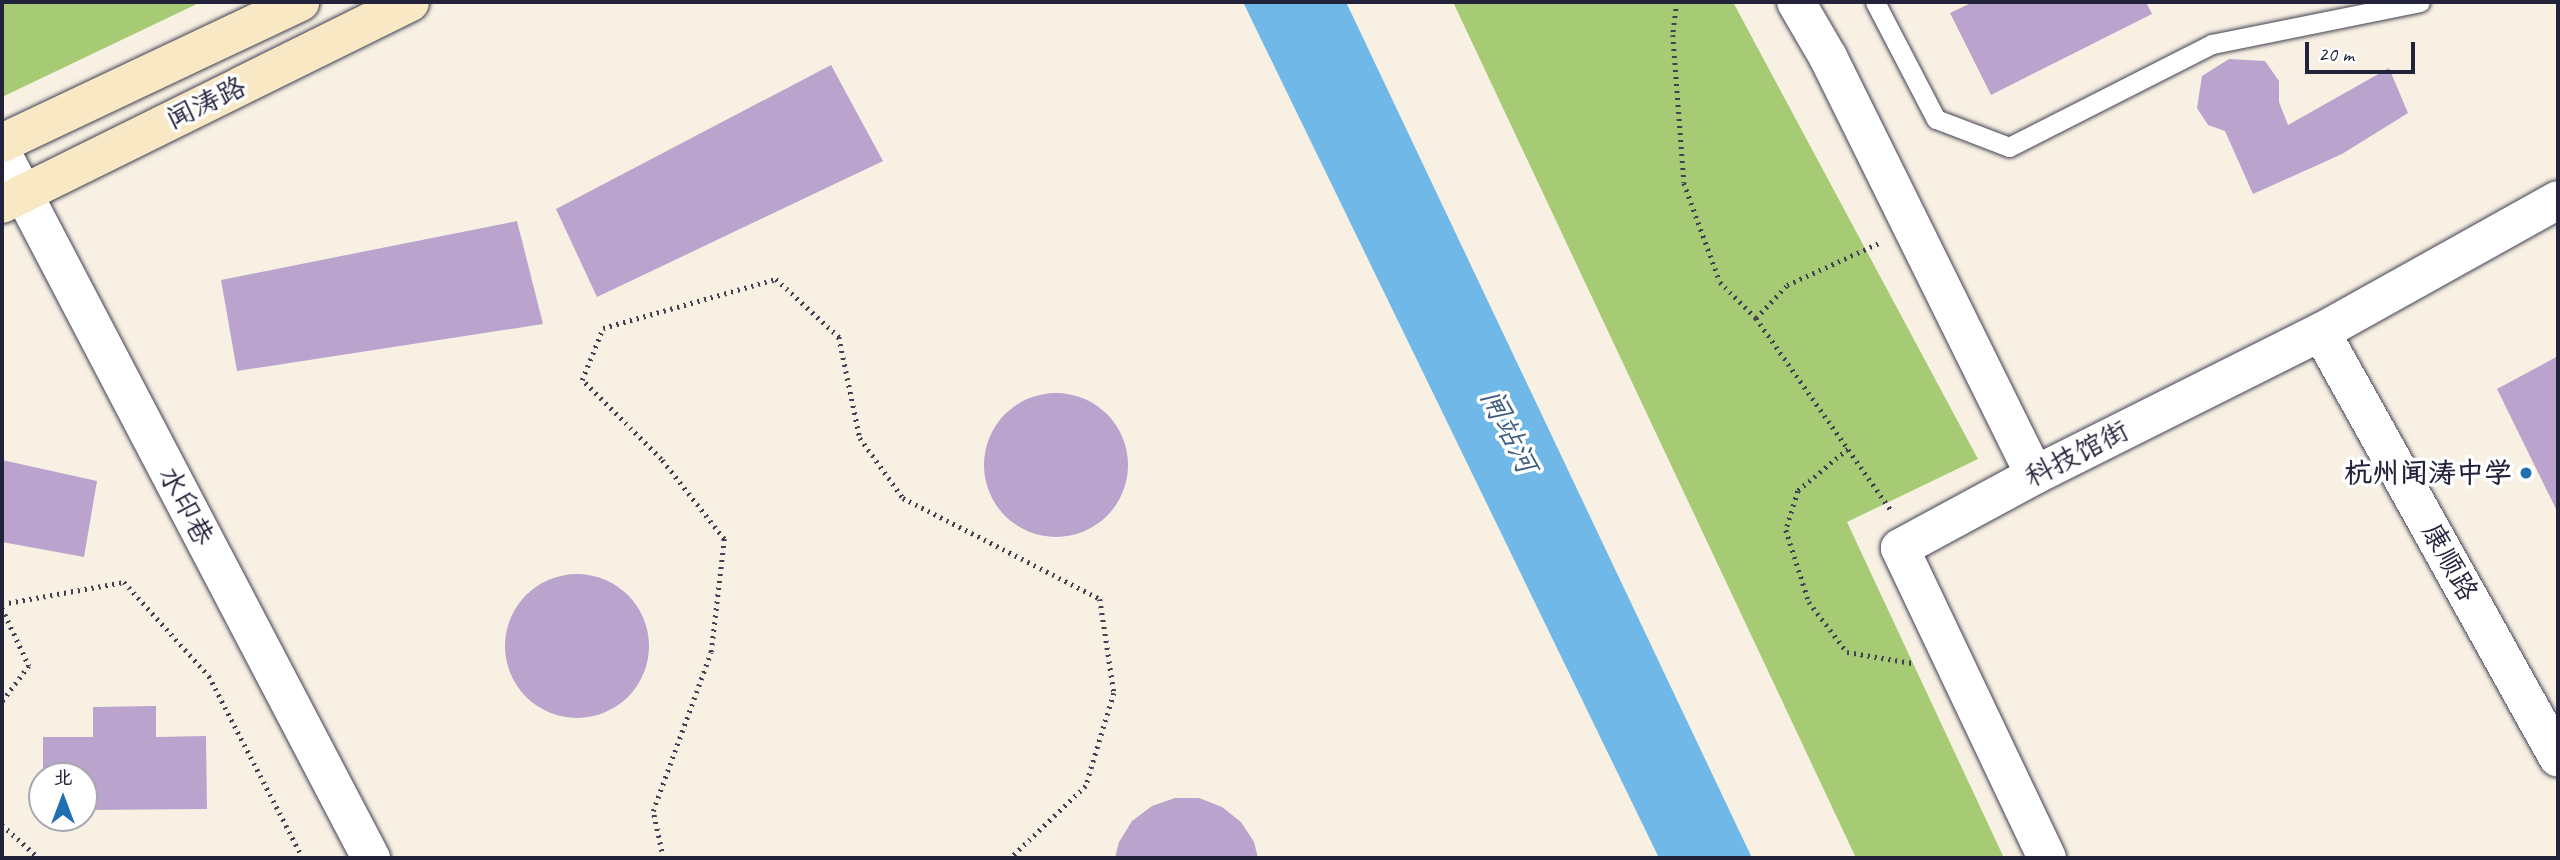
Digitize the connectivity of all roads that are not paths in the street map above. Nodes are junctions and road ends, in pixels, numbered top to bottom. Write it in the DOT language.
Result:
graph roads {
  1 [pos="300,2"];
  2 [pos="410,2"];
  3 [pos="1796,2"];
  4 [pos="1875,2"];
  5 [pos="2420,2"];
  6 [pos="2,143"];
  7 [pos="2,153"];
  8 [pos="12,199"];
  9 [pos="2558,200"];
  10 [pos="2321,332"];
  11 [pos="2035,475"];
  12 [pos="2558,757"];
  13 [pos="371,858"];
  14 [pos="2047,858"];
  1 -- 6 [label="main road, 闻涛路"];
  2 -- 8 [label="main road, 闻涛路"];
  3 -- 11 [label="street"];
  4 -- 5 [label="lane"];
  7 -- 8 [label="street, 水印巷"];
  8 -- 13 [label="street, 水印巷"];
  9 -- 10 [label="street, 科技馆街"];
  10 -- 11 [label="street, 科技馆街"];
  10 -- 12 [label="street, 康顺路"];
  11 -- 14 [label="street, 科技馆街"];
}
